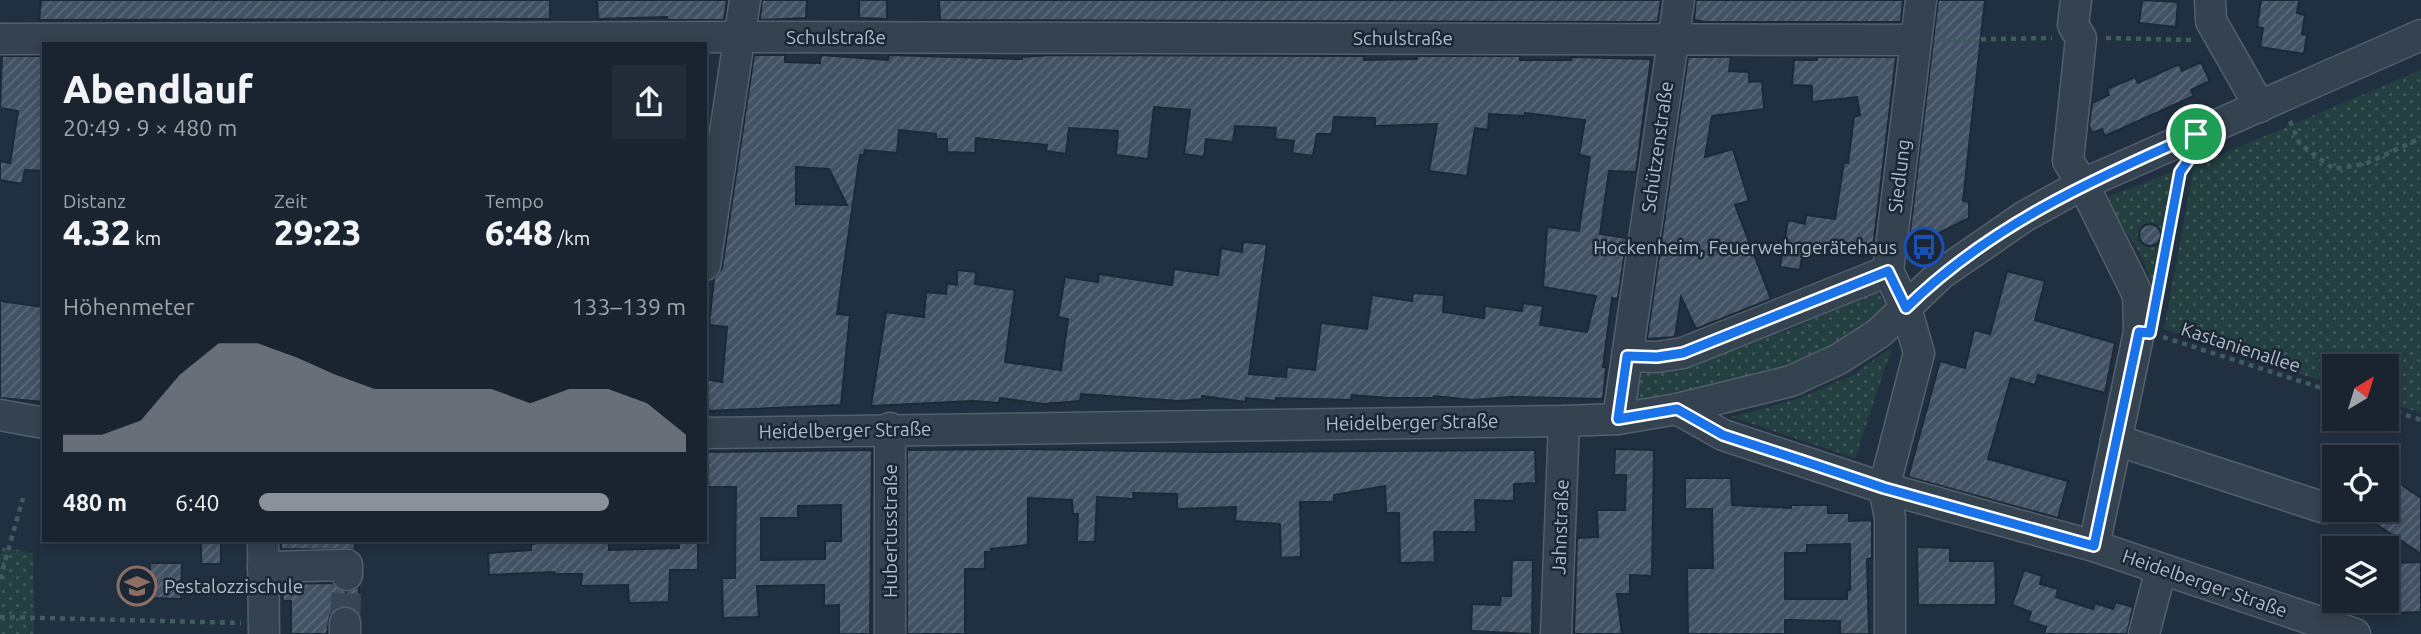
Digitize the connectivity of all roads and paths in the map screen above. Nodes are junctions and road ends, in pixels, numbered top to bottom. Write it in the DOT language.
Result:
graph roads {
  1 [pos="745,0"];
  2 [pos="1679,0"];
  3 [pos="1921,0"];
  4 [pos="2076,0"];
  5 [pos="2210,0"];
  6 [pos="2421,35"];
  7 [pos="739,37"];
  8 [pos="1673,38"];
  9 [pos="0,40"];
  10 [pos="1916,40"];
  11 [pos="397,41"];
  12 [pos="2274,111"];
  13 [pos="2196,134"];
  14 [pos="2421,138"];
  15 [pos="2083,184"];
  16 [pos="707,252"];
  17 [pos="1888,271"];
  18 [pos="2158,293"];
  19 [pos="1906,308"];
  20 [pos="2139,332"];
  21 [pos="1627,356"];
  22 [pos="2322,388"];
  23 [pos="1677,409"];
  24 [pos="2399,413"];
  25 [pos="0,415"];
  26 [pos="1618,419"];
  27 [pos="2421,420"];
  28 [pos="1564,421"];
  29 [pos="42,423"];
  30 [pos="890,428"];
  31 [pos="707,433"];
  32 [pos="2116,440"];
  33 [pos="1884,488"];
  34 [pos="23,498"];
  35 [pos="2322,507"];
  36 [pos="2094,546"];
  37 [pos="263,554"];
  38 [pos="2161,569"];
  39 [pos="347,575"];
  40 [pos="0,579"];
  41 [pos="0,617"];
  42 [pos="264,629"];
  43 [pos="890,634"];
  44 [pos="1556,634"];
  45 [pos="1890,634"];
  46 [pos="2144,634"];
  47 [pos="2355,634"];
  1 -- 7 [label="street"];
  2 -- 8 [label="street, Schützenstraße"];
  3 -- 10 [label="street, Siedlung"];
  4 -- 15 [label="street"];
  5 -- 12 [label="street"];
  6 -- 12 [label="street"];
  7 -- 8 [label="street, Schulstraße"];
  7 -- 11 [label="street, Schulstraße"];
  7 -- 16 [label="street"];
  8 -- 10 [label="street"];
  8 -- 21 [label="street, Schützenstraße"];
  9 -- 11 [label="street, Schulstraße"];
  10 -- 17 [label="street, Siedlung"];
  12 -- 13 [label="street"];
  12 -- 14 [label="path"];
  13 -- 15 [label="street"];
  13 -- 18 [label="path"];
  15 -- 19 [label="street"];
  15 -- 20 [label="street"];
  17 -- 19 [label="street"];
  17 -- 21 [label="street"];
  19 -- 23 [label="street"];
  19 -- 33 [label="street"];
  20 -- 22 [label="path, Kastanienallee"];
  20 -- 32 [label="street"];
  21 -- 26 [label="street, Schützenstraße"];
  23 -- 26 [label="street, Heidelberger Straße"];
  23 -- 33 [label="street, Heidelberger Straße"];
  24 -- 27 [label="path"];
  25 -- 29 [label="street"];
  26 -- 28 [label="street, Heidelberger Straße"];
  28 -- 30 [label="street, Heidelberger Straße"];
  28 -- 44 [label="street, Jahnstraße"];
  30 -- 31 [label="street, Heidelberger Straße"];
  30 -- 43 [label="street, Hubertusstraße"];
  32 -- 35 [label="street"];
  32 -- 36 [label="street"];
  33 -- 36 [label="street, Heidelberger Straße"];
  33 -- 45 [label="street"];
  34 -- 40 [label="path"];
  36 -- 38 [label="street, Heidelberger Straße"];
  37 -- 39 [label="street"];
  37 -- 42 [label="street"];
  38 -- 46 [label="street"];
  38 -- 47 [label="street, Heidelberger Straße"];
  41 -- 42 [label="path"];
}
